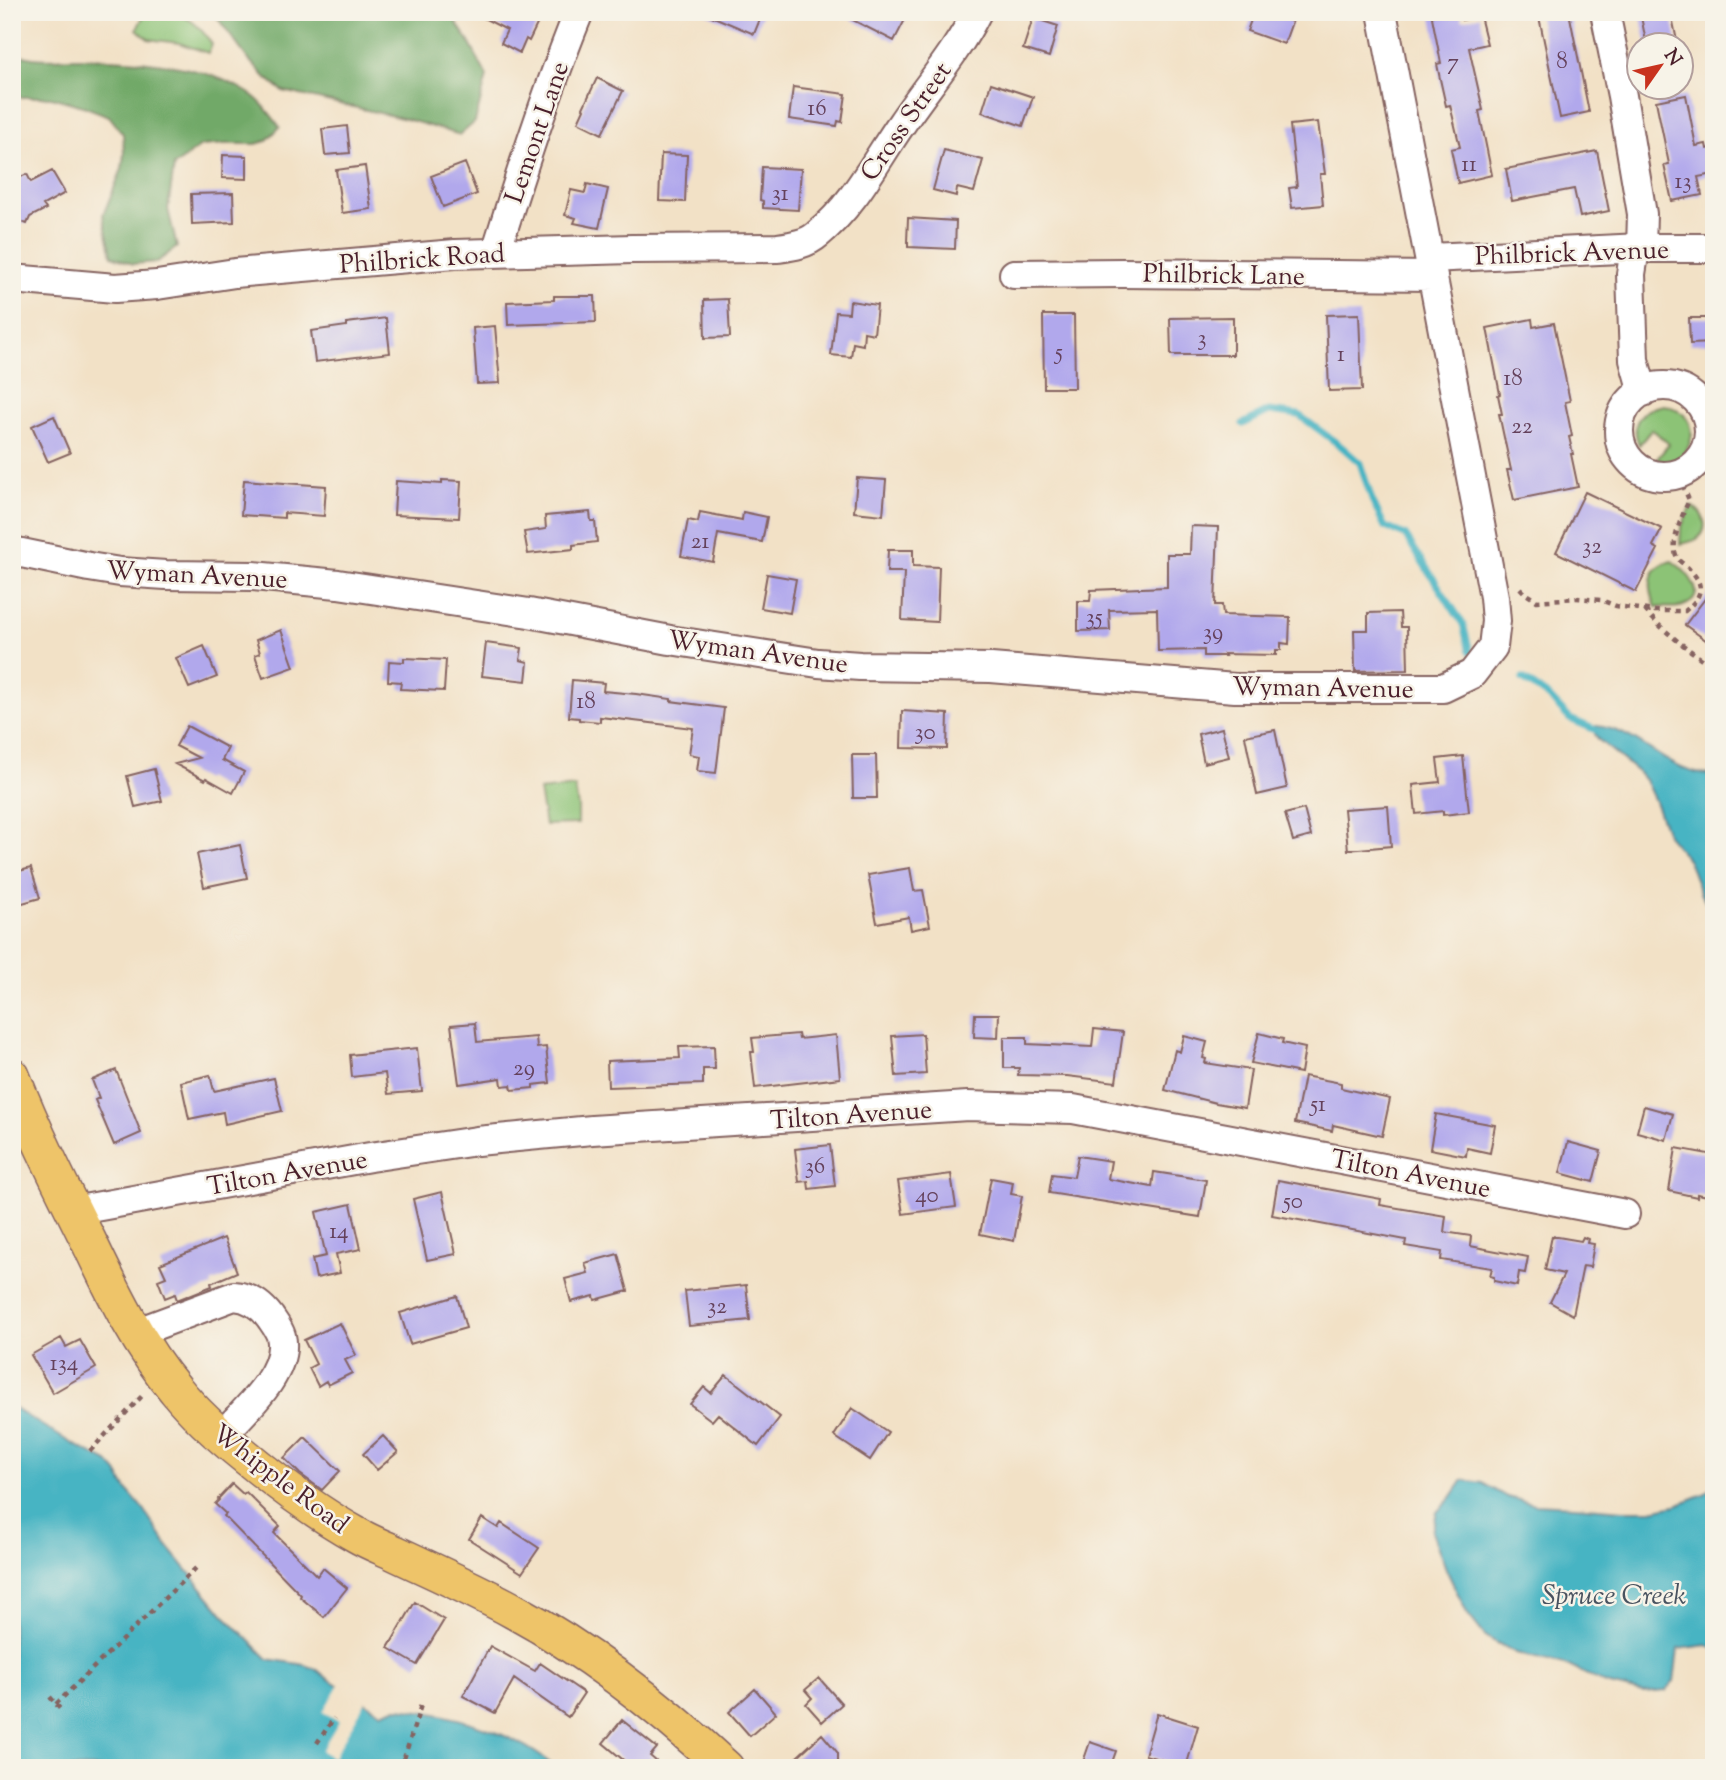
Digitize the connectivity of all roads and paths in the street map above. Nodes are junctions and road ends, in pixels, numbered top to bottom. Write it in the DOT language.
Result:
graph roads {
  1 [pos="579,12"];
  2 [pos="977,12"];
  3 [pos="1382,12"];
  4 [pos="1605,12"];
  5 [pos="827,226"];
  6 [pos="1714,247"];
  7 [pos="1638,248"];
  8 [pos="496,252"];
  9 [pos="1432,267"];
  10 [pos="1014,274"];
  11 [pos="12,279"];
  12 [pos="1643,392"];
  13 [pos="1678,474"];
  14 [pos="12,551"];
  15 [pos="1505,591"];
  16 [pos="1645,610"];
  17 [pos="1714,668"];
  18 [pos="12,1076"];
  19 [pos="73,1211"];
  20 [pos="1625,1214"];
  21 [pos="135,1333"];
  22 [pos="164,1376"];
  23 [pos="221,1436"];
  24 [pos="90,1451"];
  25 [pos="199,1565"];
  26 [pos="50,1697"];
  27 [pos="56,1704"];
  28 [pos="421,1705"];
  29 [pos="61,1710"];
  30 [pos="334,1718"];
  31 [pos="317,1743"];
  32 [pos="401,1768"];
  33 [pos="726,1768"];
  1 -- 8 [label="street, Lemont Lane"];
  2 -- 5 [label="street, Cross Street"];
  3 -- 9 [label="street"];
  4 -- 7 [label="street"];
  5 -- 8 [label="street, Philbrick Road"];
  6 -- 7 [label="street, Philbrick Avenue"];
  7 -- 9 [label="street, Philbrick Avenue"];
  7 -- 12 [label="street"];
  8 -- 11 [label="street, Philbrick Road"];
  9 -- 10 [label="street, Philbrick Lane"];
  9 -- 15 [label="street"];
  12 -- 13 [label="street"];
  12 -- 13 [label="street"];
  13 -- 16 [label="path"];
  14 -- 15 [label="street, Wyman Avenue"];
  15 -- 16 [label="path"];
  16 -- 17 [label="path"];
  18 -- 19 [label="main road, Whipple Road"];
  19 -- 20 [label="street, Tilton Avenue"];
  19 -- 21 [label="main road, Whipple Road"];
  21 -- 22 [label="main road, Whipple Road"];
  21 -- 23 [label="street"];
  22 -- 23 [label="main road, Whipple Road"];
  22 -- 24 [label="path"];
  23 -- 33 [label="main road, Whipple Road"];
  25 -- 27 [label="path"];
  26 -- 27 [label="path"];
  27 -- 29 [label="path"];
  28 -- 32 [label="path"];
  30 -- 31 [label="path"];
}
